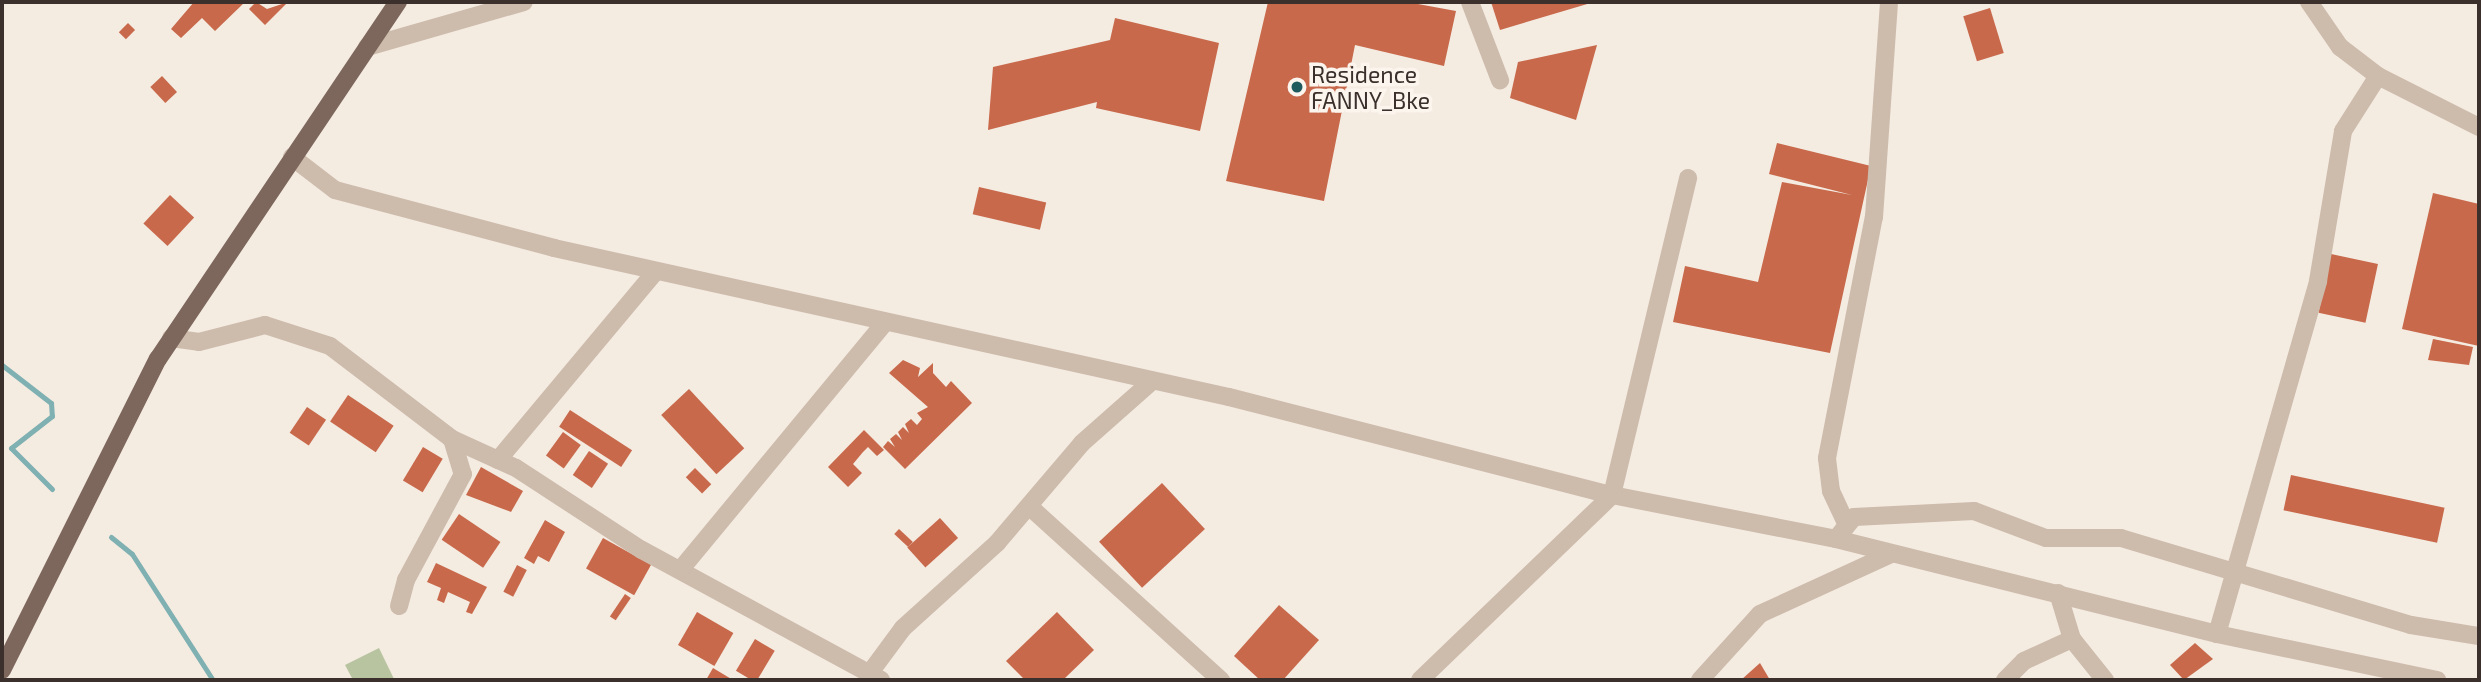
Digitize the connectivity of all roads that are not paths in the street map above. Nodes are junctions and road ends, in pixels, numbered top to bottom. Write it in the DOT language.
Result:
graph roads {
  1 [pos="398,2"];
  2 [pos="524,2"];
  3 [pos="1470,2"];
  4 [pos="1889,2"];
  5 [pos="2309,2"];
  6 [pos="367,47"];
  7 [pos="2378,76"];
  8 [pos="1500,80"];
  9 [pos="2479,127"];
  10 [pos="292,157"];
  11 [pos="1688,178"];
  12 [pos="656,271"];
  13 [pos="885,322"];
  14 [pos="171,338"];
  15 [pos="1152,381"];
  16 [pos="452,439"];
  17 [pos="498,460"];
  18 [pos="1612,495"];
  19 [pos="1030,507"];
  20 [pos="1845,521"];
  21 [pos="1836,539"];
  22 [pos="1891,554"];
  23 [pos="681,569"];
  24 [pos="2231,574"];
  25 [pos="2058,593"];
  26 [pos="399,606"];
  27 [pos="2217,634"];
  28 [pos="2479,636"];
  29 [pos="2072,639"];
  30 [pos="2358,664"];
  31 [pos="2,670"];
  32 [pos="875,677"];
  33 [pos="1221,680"];
  34 [pos="1420,680"];
  35 [pos="1700,680"];
  36 [pos="2005,680"];
  37 [pos="2105,680"];
  38 [pos="2373,680"];
  39 [pos="2437,680"];
  1 -- 6 [label="main road"];
  2 -- 6 [label="street"];
  3 -- 8 [label="street"];
  4 -- 20 [label="street"];
  5 -- 7 [label="street"];
  6 -- 10 [label="main road"];
  7 -- 9 [label="street"];
  7 -- 24 [label="street"];
  10 -- 12 [label="street"];
  10 -- 14 [label="main road"];
  11 -- 18 [label="street"];
  12 -- 13 [label="street"];
  12 -- 17 [label="street"];
  13 -- 15 [label="street"];
  13 -- 23 [label="street"];
  14 -- 16 [label="street"];
  14 -- 31 [label="main road"];
  15 -- 18 [label="street"];
  15 -- 19 [label="street"];
  16 -- 17 [label="street"];
  16 -- 26 [label="street"];
  17 -- 23 [label="street"];
  18 -- 21 [label="street"];
  18 -- 34 [label="street"];
  19 -- 32 [label="street"];
  19 -- 33 [label="street"];
  20 -- 21 [label="street"];
  20 -- 24 [label="street"];
  21 -- 22 [label="street"];
  22 -- 25 [label="street"];
  22 -- 35 [label="street"];
  23 -- 32 [label="street"];
  24 -- 27 [label="street"];
  24 -- 28 [label="street"];
  25 -- 27 [label="street"];
  25 -- 29 [label="street"];
  27 -- 30 [label="street"];
  29 -- 36 [label="street"];
  29 -- 37 [label="street"];
  30 -- 38 [label="street"];
  30 -- 39 [label="street"];
}
